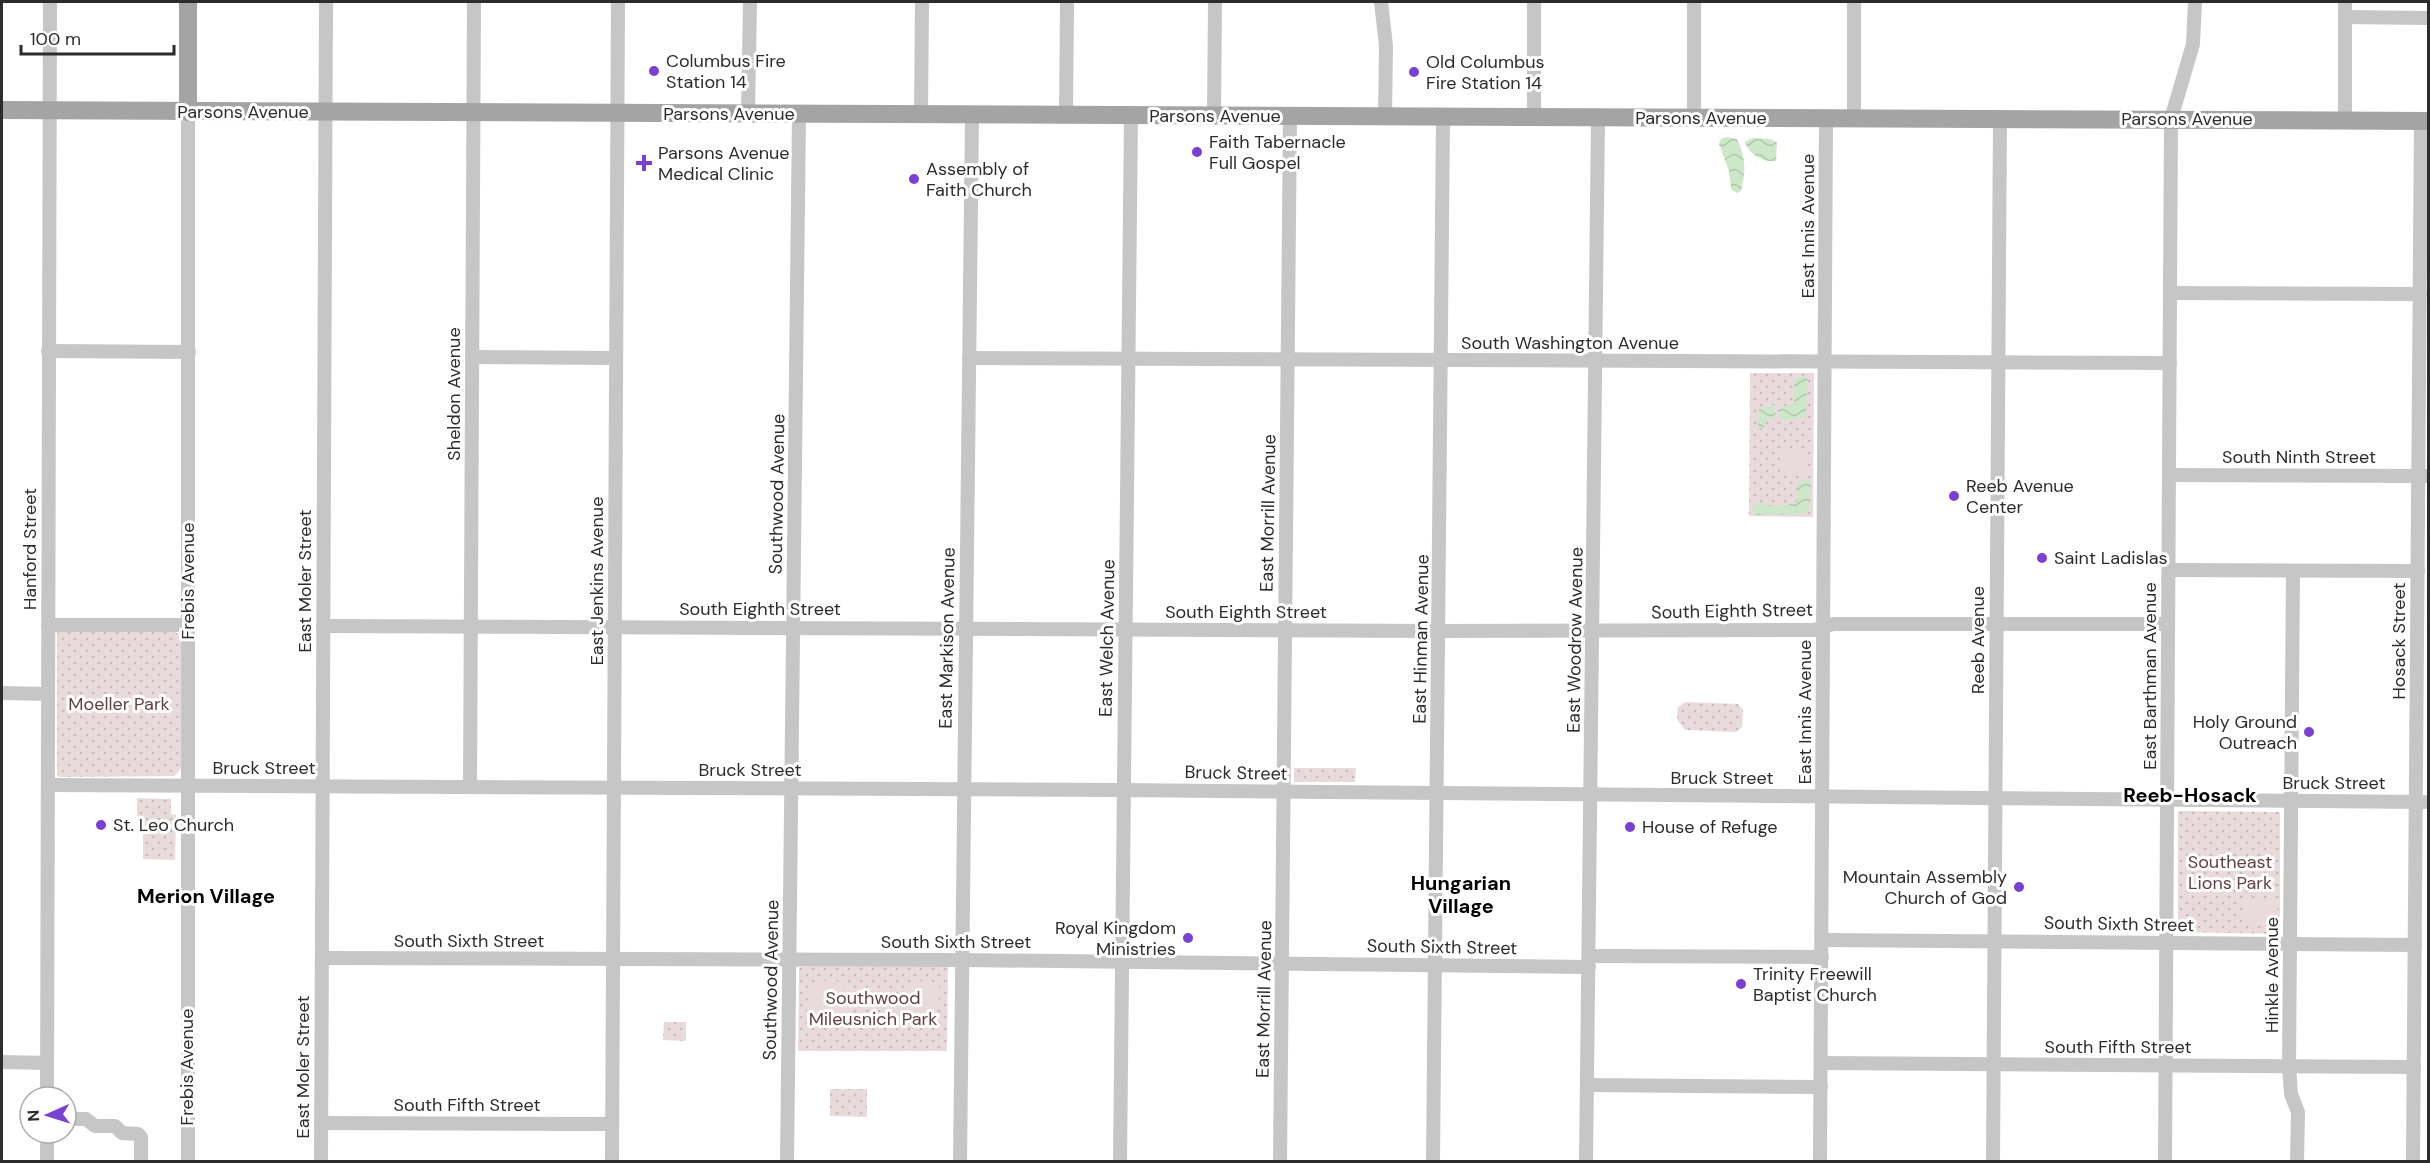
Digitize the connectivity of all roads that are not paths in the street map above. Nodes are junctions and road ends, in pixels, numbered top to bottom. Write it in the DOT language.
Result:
graph roads {
  1 [pos="50,2"];
  2 [pos="188,2"];
  3 [pos="326,2"];
  4 [pos="474,2"];
  5 [pos="618,2"];
  6 [pos="750,2"];
  7 [pos="922,2"];
  8 [pos="1067,2"];
  9 [pos="1215,2"];
  10 [pos="1381,2"];
  11 [pos="1534,2"];
  12 [pos="1694,2"];
  13 [pos="1854,2"];
  14 [pos="2195,2"];
  15 [pos="2345,2"];
  16 [pos="2345,17"];
  17 [pos="2428,18"];
  18 [pos="2,110"];
  19 [pos="48,111"];
  20 [pos="188,112"];
  21 [pos="324,113"];
  22 [pos="473,113"];
  23 [pos="617,114"];
  24 [pos="748,114"];
  25 [pos="799,114"];
  26 [pos="921,114"];
  27 [pos="972,115"];
  28 [pos="1066,115"];
  29 [pos="1131,115"];
  30 [pos="1214,116"];
  31 [pos="1290,116"];
  32 [pos="1385,117"];
  33 [pos="1443,117"];
  34 [pos="1534,118"];
  35 [pos="1598,118"];
  36 [pos="1694,118"];
  37 [pos="1826,119"];
  38 [pos="1854,119"];
  39 [pos="2000,119"];
  40 [pos="2171,119"];
  41 [pos="2345,120"];
  42 [pos="2425,121"];
  43 [pos="2170,293"];
  44 [pos="2420,294"];
  45 [pos="48,351"];
  46 [pos="189,352"];
  47 [pos="969,354"];
  48 [pos="472,357"];
  49 [pos="616,358"];
  50 [pos="1129,359"];
  51 [pos="1288,360"];
  52 [pos="1442,361"];
  53 [pos="1825,361"];
  54 [pos="1596,362"];
  55 [pos="1998,363"];
  56 [pos="2170,363"];
  57 [pos="2170,475"];
  58 [pos="2423,476"];
  59 [pos="2169,570"];
  60 [pos="2293,571"];
  61 [pos="2418,571"];
  62 [pos="2168,624"];
  63 [pos="48,625"];
  64 [pos="189,625"];
  65 [pos="1996,625"];
  66 [pos="323,626"];
  67 [pos="471,627"];
  68 [pos="615,627"];
  69 [pos="793,627"];
  70 [pos="1824,627"];
  71 [pos="966,629"];
  72 [pos="1125,630"];
  73 [pos="1285,630"];
  74 [pos="1439,631"];
  75 [pos="1593,631"];
  76 [pos="2,693"];
  77 [pos="48,694"];
  78 [pos="48,785"];
  79 [pos="189,786"];
  80 [pos="322,786"];
  81 [pos="470,787"];
  82 [pos="613,787"];
  83 [pos="791,788"];
  84 [pos="963,789"];
  85 [pos="1124,790"];
  86 [pos="1284,792"];
  87 [pos="1437,794"];
  88 [pos="1592,795"];
  89 [pos="1823,797"];
  90 [pos="1995,799"];
  91 [pos="2168,800"];
  92 [pos="2291,801"];
  93 [pos="2420,802"];
  94 [pos="1822,940"];
  95 [pos="1994,941"];
  96 [pos="2167,943"];
  97 [pos="2290,944"];
  98 [pos="2415,945"];
  99 [pos="1822,957"];
  100 [pos="322,958"];
  101 [pos="612,959"];
  102 [pos="789,960"];
  103 [pos="961,960"];
  104 [pos="1589,961"];
  105 [pos="1122,962"];
  106 [pos="1282,964"];
  107 [pos="1435,964"];
  108 [pos="2,1062"];
  109 [pos="47,1063"];
  110 [pos="1821,1063"];
  111 [pos="1994,1065"];
  112 [pos="2166,1066"];
  113 [pos="2289,1066"];
  114 [pos="2414,1067"];
  115 [pos="47,1085"];
  116 [pos="1587,1085"];
  117 [pos="1821,1087"];
  118 [pos="78,1119"];
  119 [pos="321,1123"];
  120 [pos="612,1124"];
  121 [pos="47,1145"];
  122 [pos="47,1161"];
  123 [pos="141,1161"];
  124 [pos="188,1161"];
  125 [pos="321,1161"];
  126 [pos="612,1161"];
  127 [pos="787,1161"];
  128 [pos="960,1161"];
  129 [pos="1120,1161"];
  130 [pos="1280,1161"];
  131 [pos="1433,1161"];
  132 [pos="1586,1161"];
  133 [pos="1820,1161"];
  134 [pos="1993,1161"];
  135 [pos="2165,1161"];
  136 [pos="2297,1161"];
  137 [pos="2413,1161"];
  1 -- 19 [label="street, Hanford Street"];
  2 -- 20 [label="main road, Frebis Avenue"];
  3 -- 21 [label="street, East Moler Street"];
  4 -- 22 [label="street, Sheldon Avenue"];
  5 -- 23 [label="street, East Jenkins Avenue"];
  6 -- 24 [label="street"];
  7 -- 26 [label="street"];
  8 -- 28 [label="street"];
  9 -- 30 [label="street"];
  10 -- 32 [label="street"];
  11 -- 34 [label="street"];
  12 -- 36 [label="street"];
  13 -- 38 [label="street"];
  14 -- 40 [label="street, East Barthman Avenue"];
  15 -- 16 [label="street"];
  16 -- 17 [label="street"];
  16 -- 41 [label="street"];
  18 -- 19 [label="main road, Parsons Avenue"];
  19 -- 20 [label="main road, Parsons Avenue"];
  19 -- 45 [label="street, Hanford Street"];
  20 -- 21 [label="main road, Parsons Avenue"];
  20 -- 46 [label="street, Frebis Avenue"];
  21 -- 22 [label="main road, Parsons Avenue"];
  21 -- 66 [label="street, East Moler Street"];
  22 -- 23 [label="main road, Parsons Avenue"];
  22 -- 48 [label="street, Sheldon Avenue"];
  23 -- 24 [label="main road, Parsons Avenue"];
  23 -- 49 [label="street, East Jenkins Avenue"];
  24 -- 25 [label="main road, Parsons Avenue"];
  25 -- 26 [label="main road, Parsons Avenue"];
  25 -- 69 [label="street, Southwood Avenue"];
  26 -- 27 [label="main road, Parsons Avenue"];
  27 -- 28 [label="main road, Parsons Avenue"];
  27 -- 47 [label="street, East Markison Avenue"];
  28 -- 29 [label="main road, Parsons Avenue"];
  29 -- 30 [label="main road, Parsons Avenue"];
  29 -- 50 [label="street, East Welch Avenue"];
  30 -- 31 [label="main road, Parsons Avenue"];
  31 -- 32 [label="main road, Parsons Avenue"];
  31 -- 51 [label="street, East Morrill Avenue"];
  32 -- 33 [label="main road, Parsons Avenue"];
  33 -- 34 [label="main road, Parsons Avenue"];
  33 -- 52 [label="street, East Hinman Avenue"];
  34 -- 35 [label="main road, Parsons Avenue"];
  35 -- 36 [label="main road, Parsons Avenue"];
  35 -- 54 [label="street, East Woodrow Avenue"];
  36 -- 37 [label="main road, Parsons Avenue"];
  37 -- 38 [label="main road, Parsons Avenue"];
  37 -- 53 [label="street, East Innis Avenue"];
  38 -- 39 [label="main road, Parsons Avenue"];
  39 -- 40 [label="main road, Parsons Avenue"];
  39 -- 55 [label="street, Reeb Avenue"];
  40 -- 41 [label="main road, Parsons Avenue"];
  40 -- 43 [label="street, East Barthman Avenue"];
  41 -- 42 [label="main road, Parsons Avenue"];
  42 -- 44 [label="street, Hosack Street"];
  43 -- 44 [label="street"];
  43 -- 56 [label="street, East Barthman Avenue"];
  44 -- 58 [label="street, Hosack Street"];
  45 -- 46 [label="street"];
  45 -- 63 [label="street, Hanford Street"];
  46 -- 64 [label="street, Frebis Avenue"];
  47 -- 50 [label="street, South Washington Avenue"];
  47 -- 71 [label="street, East Markison Avenue"];
  48 -- 49 [label="street"];
  48 -- 67 [label="street, Sheldon Avenue"];
  49 -- 68 [label="street, East Jenkins Avenue"];
  50 -- 51 [label="street, South Washington Avenue"];
  50 -- 72 [label="street, East Welch Avenue"];
  51 -- 52 [label="street, South Washington Avenue"];
  51 -- 73 [label="street, East Morrill Avenue"];
  52 -- 54 [label="street, South Washington Avenue"];
  52 -- 74 [label="street, East Hinman Avenue"];
  53 -- 54 [label="street, South Washington Avenue"];
  53 -- 55 [label="street, South Washington Avenue"];
  53 -- 70 [label="street, East Innis Avenue"];
  54 -- 75 [label="street, East Woodrow Avenue"];
  55 -- 56 [label="street, South Washington Avenue"];
  55 -- 65 [label="street, Reeb Avenue"];
  56 -- 57 [label="street, East Barthman Avenue"];
  57 -- 58 [label="street, South Ninth Street"];
  57 -- 59 [label="street, East Barthman Avenue"];
  58 -- 61 [label="street, Hosack Street"];
  59 -- 60 [label="street"];
  59 -- 62 [label="street, East Barthman Avenue"];
  60 -- 61 [label="street"];
  60 -- 92 [label="street, Hinkle Avenue"];
  61 -- 93 [label="street, Hosack Street"];
  62 -- 65 [label="street, South Eighth Street"];
  62 -- 91 [label="street, East Barthman Avenue"];
  63 -- 64 [label="street"];
  63 -- 77 [label="street, Hanford Street"];
  64 -- 79 [label="street, Frebis Avenue"];
  65 -- 70 [label="street, South Eighth Street"];
  65 -- 90 [label="street, Reeb Avenue"];
  66 -- 67 [label="street, South Eighth Street"];
  66 -- 80 [label="street, East Moler Street"];
  67 -- 68 [label="street, South Eighth Street"];
  67 -- 81 [label="street, Sheldon Avenue"];
  68 -- 69 [label="street, South Eighth Street"];
  68 -- 82 [label="street, East Jenkins Avenue"];
  69 -- 71 [label="street, South Eighth Street"];
  69 -- 83 [label="street, Southwood Avenue"];
  70 -- 75 [label="street, South Eighth Street"];
  70 -- 89 [label="street, East Innis Avenue"];
  71 -- 72 [label="street, South Eighth Street"];
  71 -- 84 [label="street, East Markison Avenue"];
  72 -- 73 [label="street, South Eighth Street"];
  72 -- 85 [label="street, East Welch Avenue"];
  73 -- 74 [label="street, South Eighth Street"];
  73 -- 86 [label="street, East Morrill Avenue"];
  74 -- 75 [label="street, South Eighth Street"];
  74 -- 87 [label="street, East Hinman Avenue"];
  75 -- 88 [label="street, East Woodrow Avenue"];
  76 -- 77 [label="street"];
  77 -- 78 [label="street, Hanford Street"];
  78 -- 79 [label="street, Bruck Street"];
  78 -- 109 [label="street, Hanford Street"];
  79 -- 80 [label="street, Bruck Street"];
  79 -- 124 [label="street, Frebis Avenue"];
  80 -- 81 [label="street, Bruck Street"];
  80 -- 100 [label="street, East Moler Street"];
  81 -- 82 [label="street, Bruck Street"];
  82 -- 83 [label="street, Bruck Street"];
  82 -- 101 [label="street, East Jenkins Avenue"];
  83 -- 84 [label="street, Bruck Street"];
  83 -- 102 [label="street, Southwood Avenue"];
  84 -- 85 [label="street, Bruck Street"];
  84 -- 103 [label="street, East Markison Avenue"];
  85 -- 86 [label="street, Bruck Street"];
  85 -- 105 [label="street, East Welch Avenue"];
  86 -- 87 [label="street, Bruck Street"];
  86 -- 106 [label="street, East Morrill Avenue"];
  87 -- 88 [label="street, Bruck Street"];
  87 -- 107 [label="street, East Hinman Avenue"];
  88 -- 89 [label="street, Bruck Street"];
  88 -- 104 [label="street, East Woodrow Avenue"];
  89 -- 90 [label="street, Bruck Street"];
  89 -- 94 [label="street, East Innis Avenue"];
  90 -- 91 [label="street, Bruck Street"];
  90 -- 95 [label="street, Reeb Avenue"];
  91 -- 92 [label="street, Bruck Street"];
  91 -- 96 [label="street, East Barthman Avenue"];
  92 -- 93 [label="street, Bruck Street"];
  92 -- 97 [label="street, Hinkle Avenue"];
  93 -- 98 [label="street, Hosack Street"];
  94 -- 95 [label="street, South Sixth Street"];
  94 -- 99 [label="street, East Innis Avenue"];
  95 -- 96 [label="street, South Sixth Street"];
  95 -- 111 [label="street, Reeb Avenue"];
  96 -- 97 [label="street, South Sixth Street"];
  96 -- 112 [label="street, East Barthman Avenue"];
  97 -- 98 [label="street, South Sixth Street"];
  97 -- 113 [label="street, Hinkle Avenue"];
  98 -- 114 [label="street, Hosack Street"];
  99 -- 104 [label="street, South Sixth Street"];
  99 -- 110 [label="street, East Innis Avenue"];
  100 -- 101 [label="street, South Sixth Street"];
  100 -- 119 [label="street, East Moler Street"];
  101 -- 102 [label="street, South Sixth Street"];
  101 -- 120 [label="street, East Jenkins Avenue"];
  102 -- 103 [label="street, South Sixth Street"];
  102 -- 127 [label="street, Southwood Avenue"];
  103 -- 105 [label="street, South Sixth Street"];
  103 -- 128 [label="street, East Markison Avenue"];
  104 -- 107 [label="street, South Sixth Street"];
  104 -- 116 [label="street, East Woodrow Avenue"];
  105 -- 106 [label="street, South Sixth Street"];
  105 -- 129 [label="street, East Welch Avenue"];
  106 -- 107 [label="street, South Sixth Street"];
  106 -- 130 [label="street, East Morrill Avenue"];
  107 -- 131 [label="street, East Hinman Avenue"];
  108 -- 109 [label="street"];
  109 -- 115 [label="street, Hanford Street"];
  110 -- 111 [label="street, South Fifth Street"];
  110 -- 117 [label="street, East Innis Avenue"];
  111 -- 112 [label="street, South Fifth Street"];
  111 -- 134 [label="street, Reeb Avenue"];
  112 -- 113 [label="street, South Fifth Street"];
  112 -- 135 [label="street, East Barthman Avenue"];
  113 -- 114 [label="street, South Fifth Street"];
  113 -- 136 [label="street, Hinkle Avenue"];
  114 -- 137 [label="street, Hosack Street"];
  116 -- 117 [label="street"];
  116 -- 132 [label="street, East Woodrow Avenue"];
  117 -- 133 [label="street, East Innis Avenue"];
  118 -- 123 [label="street"];
  119 -- 120 [label="street, South Fifth Street"];
  119 -- 125 [label="street, East Moler Street"];
  120 -- 126 [label="street, East Jenkins Avenue"];
  121 -- 122 [label="street"];
}
